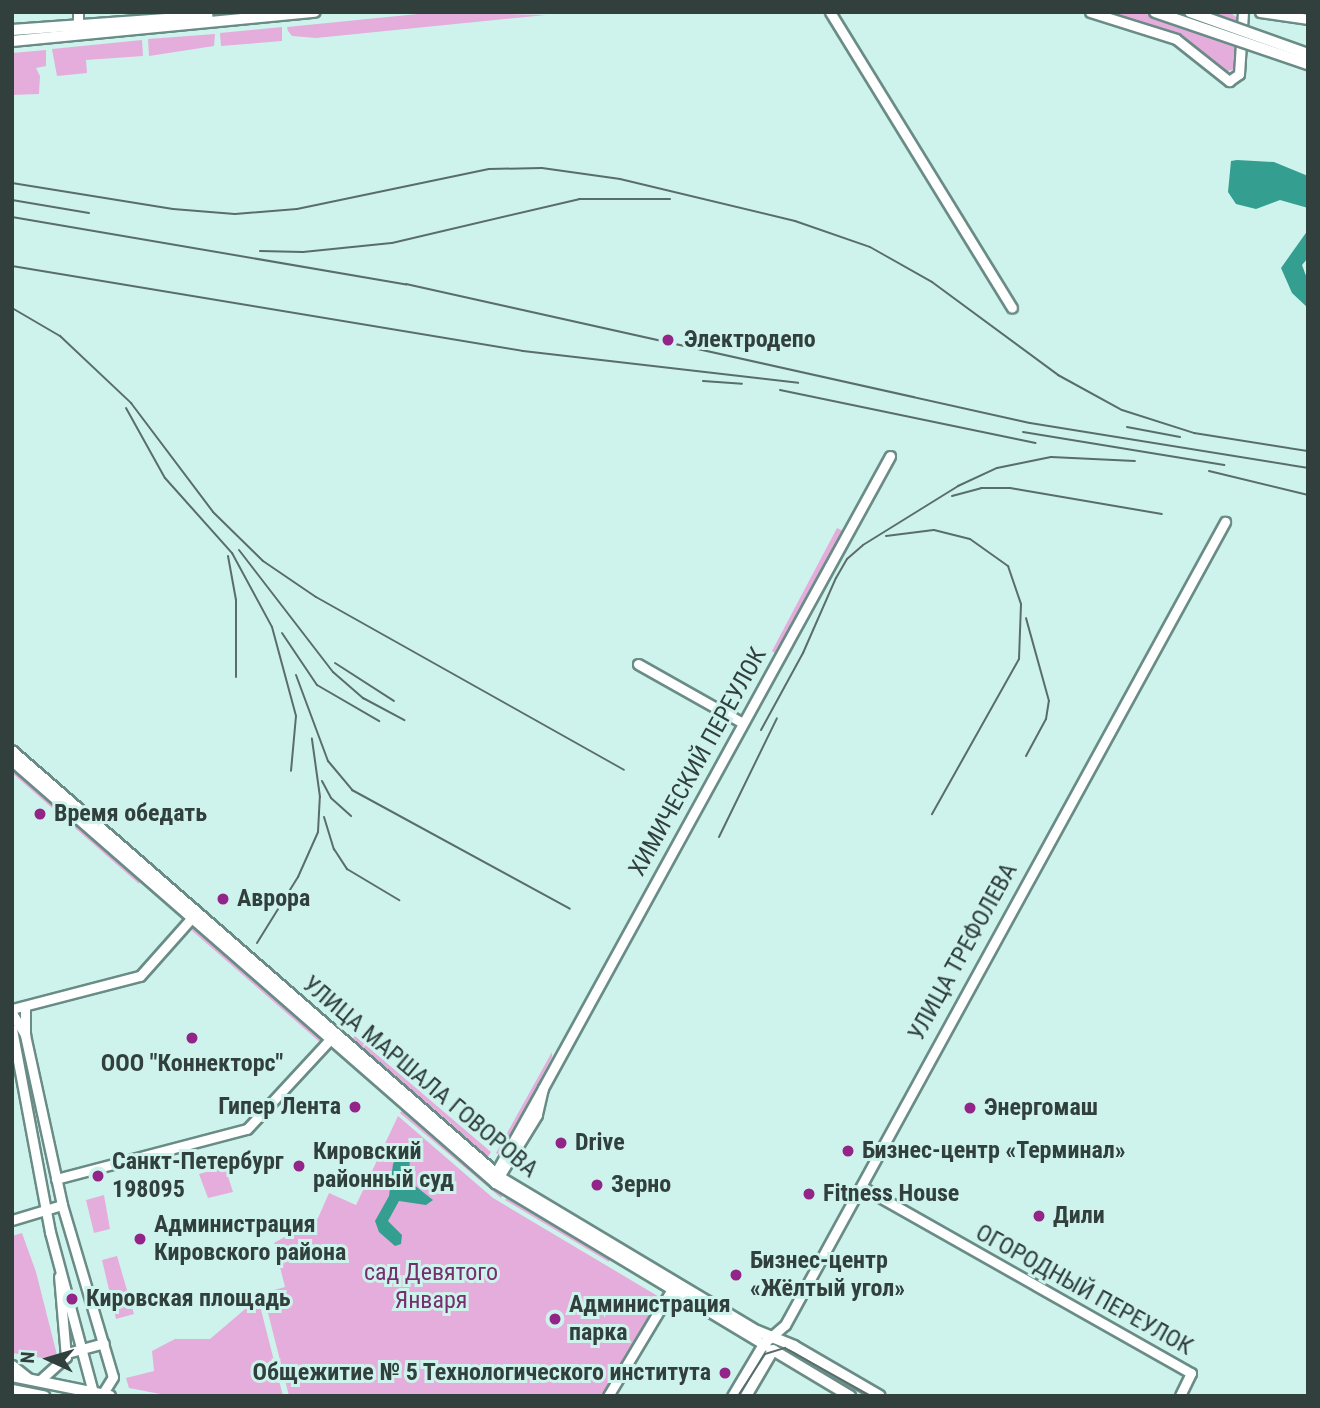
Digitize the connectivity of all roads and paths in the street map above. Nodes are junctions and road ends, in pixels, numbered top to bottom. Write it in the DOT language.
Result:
graph roads {
  1 [pos="241,12"];
  2 [pos="315,12"];
  3 [pos="830,12"];
  4 [pos="1090,12"];
  5 [pos="1155,12"];
  6 [pos="1190,12"];
  7 [pos="1243,12"];
  8 [pos="1260,12"];
  9 [pos="78,17"];
  10 [pos="1308,19"];
  11 [pos="12,30"];
  12 [pos="77,34"];
  13 [pos="12,41"];
  14 [pos="1308,54"];
  15 [pos="1308,64"];
  16 [pos="1013,308"];
  17 [pos="890,456"];
  18 [pos="1225,523"];
  19 [pos="638,664"];
  20 [pos="741,722"];
  21 [pos="12,751"];
  22 [pos="12,761"];
  23 [pos="194,915"];
  24 [pos="25,1006"];
  25 [pos="12,1011"];
  26 [pos="12,1029"];
  27 [pos="24,1035"];
  28 [pos="333,1037"];
  29 [pos="497,1178"];
  30 [pos="56,1179"];
  31 [pos="862,1186"];
  32 [pos="62,1205"];
  33 [pos="48,1209"];
  34 [pos="12,1220"];
  35 [pos="59,1267"];
  36 [pos="674,1286"];
  37 [pos="776,1338"];
  38 [pos="104,1343"];
  39 [pos="768,1347"];
  40 [pos="82,1349"];
  41 [pos="67,1353"];
  42 [pos="12,1365"];
  43 [pos="12,1376"];
  44 [pos="34,1380"];
  45 [pos="12,1390"];
  46 [pos="100,1395"];
  47 [pos="44,1396"];
  48 [pos="608,1396"];
  49 [pos="732,1396"];
  50 [pos="746,1396"];
  51 [pos="850,1396"];
  52 [pos="880,1396"];
  53 [pos="1180,1396"];
  1 -- 9 [label="main road"];
  2 -- 12 [label="main road"];
  3 -- 16 [label="street"];
  4 -- 7 [label="street"];
  5 -- 15 [label="main road, bridge"];
  6 -- 14 [label="main road, bridge"];
  8 -- 10 [label="street"];
  9 -- 11 [label="main road"];
  9 -- 12 [label="street"];
  12 -- 13 [label="main road"];
  17 -- 20 [label="street, ХИМИЧЕСКИЙ ПЕРЕУЛОК"];
  18 -- 31 [label="street, УЛИЦА ТРЕФОЛЕВА"];
  19 -- 20 [label="street"];
  20 -- 29 [label="street, ХИМИЧЕСКИЙ ПЕРЕУЛОК"];
  21 -- 23 [label="main road, УЛИЦА МАРШАЛА ГОВОРОВА"];
  22 -- 23 [label="street, УЛИЦА МАРШАЛА ГОВОРОВА"];
  23 -- 24 [label="street"];
  23 -- 28 [label="main road, УЛИЦА МАРШАЛА ГОВОРОВА"];
  24 -- 25 [label="street"];
  24 -- 27 [label="street"];
  25 -- 27 [label="street"];
  26 -- 33 [label="street"];
  27 -- 30 [label="street"];
  28 -- 29 [label="main road, УЛИЦА МАРШАЛА ГОВОРОВА"];
  28 -- 30 [label="street"];
  29 -- 36 [label="main road, УЛИЦА МАРШАЛА ГОВОРОВА"];
  30 -- 32 [label="street"];
  31 -- 37 [label="street, УЛИЦА ТРЕФОЛЕВА"];
  31 -- 53 [label="street, ОГОРОДНЫЙ ПЕРЕУЛОК"];
  32 -- 33 [label="street"];
  32 -- 38 [label="street"];
  33 -- 34 [label="street"];
  33 -- 35 [label="street"];
  35 -- 40 [label="street"];
  35 -- 41 [label="street"];
  36 -- 37 [label="main road, УЛИЦА МАРШАЛА ГОВОРОВА"];
  36 -- 39 [label="street, УЛИЦА МАРШАЛА ГОВОРОВА"];
  36 -- 48 [label="street"];
  37 -- 39 [label="street"];
  37 -- 52 [label="main road, УЛИЦА МАРШАЛА ГОВОРОВА"];
  38 -- 40 [label="street"];
  38 -- 46 [label="street"];
  39 -- 49 [label="street"];
  39 -- 50 [label="main road"];
  39 -- 51 [label="main road, УЛИЦА МАРШАЛА ГОВОРОВА"];
  40 -- 41 [label="street"];
  40 -- 46 [label="street"];
  41 -- 44 [label="street"];
  42 -- 44 [label="street"];
  43 -- 44 [label="main road"];
  44 -- 46 [label="main road"];
  45 -- 47 [label="main road"];
}
